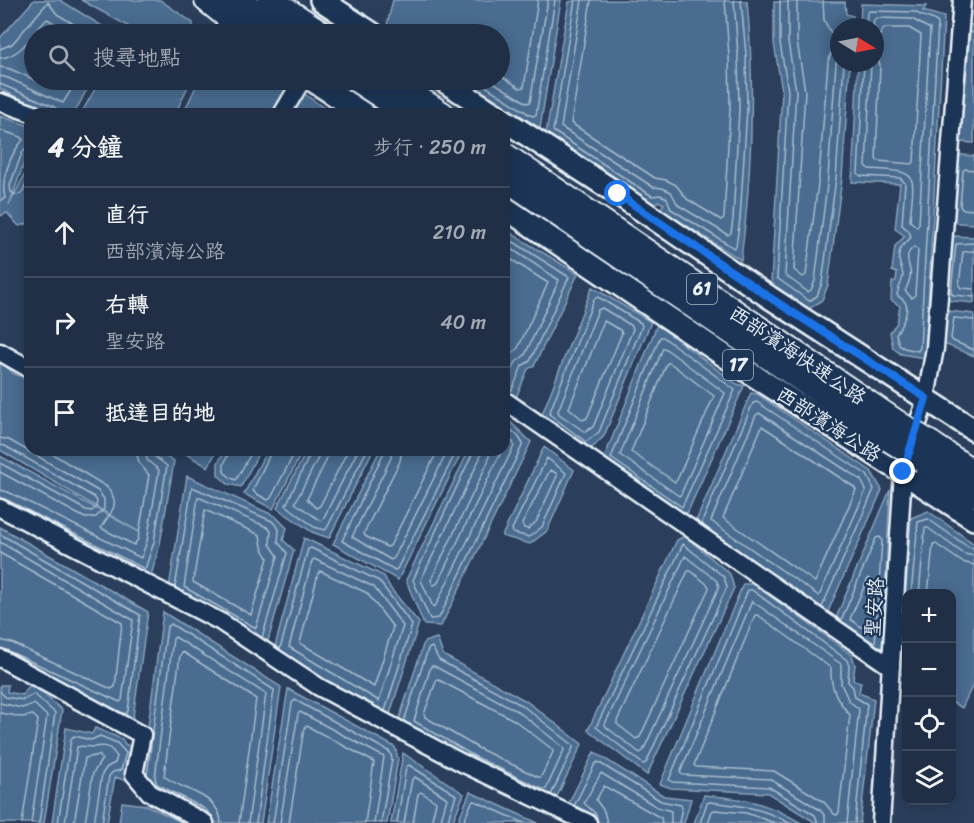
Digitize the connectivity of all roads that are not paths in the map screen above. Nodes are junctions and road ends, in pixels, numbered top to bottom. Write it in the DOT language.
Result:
graph roads {
  1 [pos="192,0"];
  2 [pos="207,0"];
  3 [pos="238,0"];
  4 [pos="271,0"];
  5 [pos="321,0"];
  6 [pos="961,0"];
  7 [pos="974,1"];
  8 [pos="228,24"];
  9 [pos="237,24"];
  10 [pos="275,24"];
  11 [pos="308,24"];
  12 [pos="358,24"];
  13 [pos="296,90"];
  14 [pos="327,90"];
  15 [pos="372,90"];
  16 [pos="405,90"];
  17 [pos="458,90"];
  18 [pos="0,102"];
  19 [pos="286,108"];
  20 [pos="355,108"];
  21 [pos="400,108"];
  22 [pos="433,108"];
  23 [pos="486,108"];
  24 [pos="24,110"];
  25 [pos="510,124"];
  26 [pos="510,159"];
  27 [pos="510,181"];
  28 [pos="510,211"];
  29 [pos="0,352"];
  30 [pos="24,366"];
  31 [pos="926,398"];
  32 [pos="510,404"];
  33 [pos="974,430"];
  34 [pos="894,431"];
  35 [pos="919,458"];
  36 [pos="974,472"];
  37 [pos="974,494"];
  38 [pos="0,508"];
  39 [pos="974,519"];
  40 [pos="0,658"];
  41 [pos="891,667"];
  42 [pos="205,823"];
  43 [pos="588,823"];
  44 [pos="881,823"];
  1 -- 8 [label="main road"];
  2 -- 9 [label="highway"];
  3 -- 10 [label="highway"];
  4 -- 11 [label="highway"];
  5 -- 12 [label="main road"];
  6 -- 7 [label="street"];
  6 -- 31 [label="street, 聖安路"];
  13 -- 19 [label="street"];
  14 -- 20 [label="main road"];
  15 -- 21 [label="highway"];
  16 -- 22 [label="highway"];
  17 -- 23 [label="main road"];
  18 -- 24 [label="street"];
  25 -- 31 [label="main road"];
  26 -- 34 [label="highway, 西部濱海快速公路 / 61"];
  27 -- 34 [label="highway, 西部濱海快速公路 / 61"];
  28 -- 35 [label="main road, 西部濱海公路 / 17"];
  29 -- 30 [label="street"];
  31 -- 33 [label="main road"];
  31 -- 35 [label="street, 聖安路"];
  32 -- 41 [label="street"];
  34 -- 35 [label="highway, 西部濱海快速公路 / 61, bridge"];
  35 -- 36 [label="highway, 西部濱海快速公路 / 61"];
  35 -- 37 [label="highway, 西部濱海快速公路 / 61"];
  35 -- 39 [label="main road, 西部濱海公路 / 17"];
  35 -- 41 [label="street, 聖安路"];
  38 -- 43 [label="street"];
  40 -- 42 [label="street"];
  41 -- 44 [label="street, 聖安路"];
}
